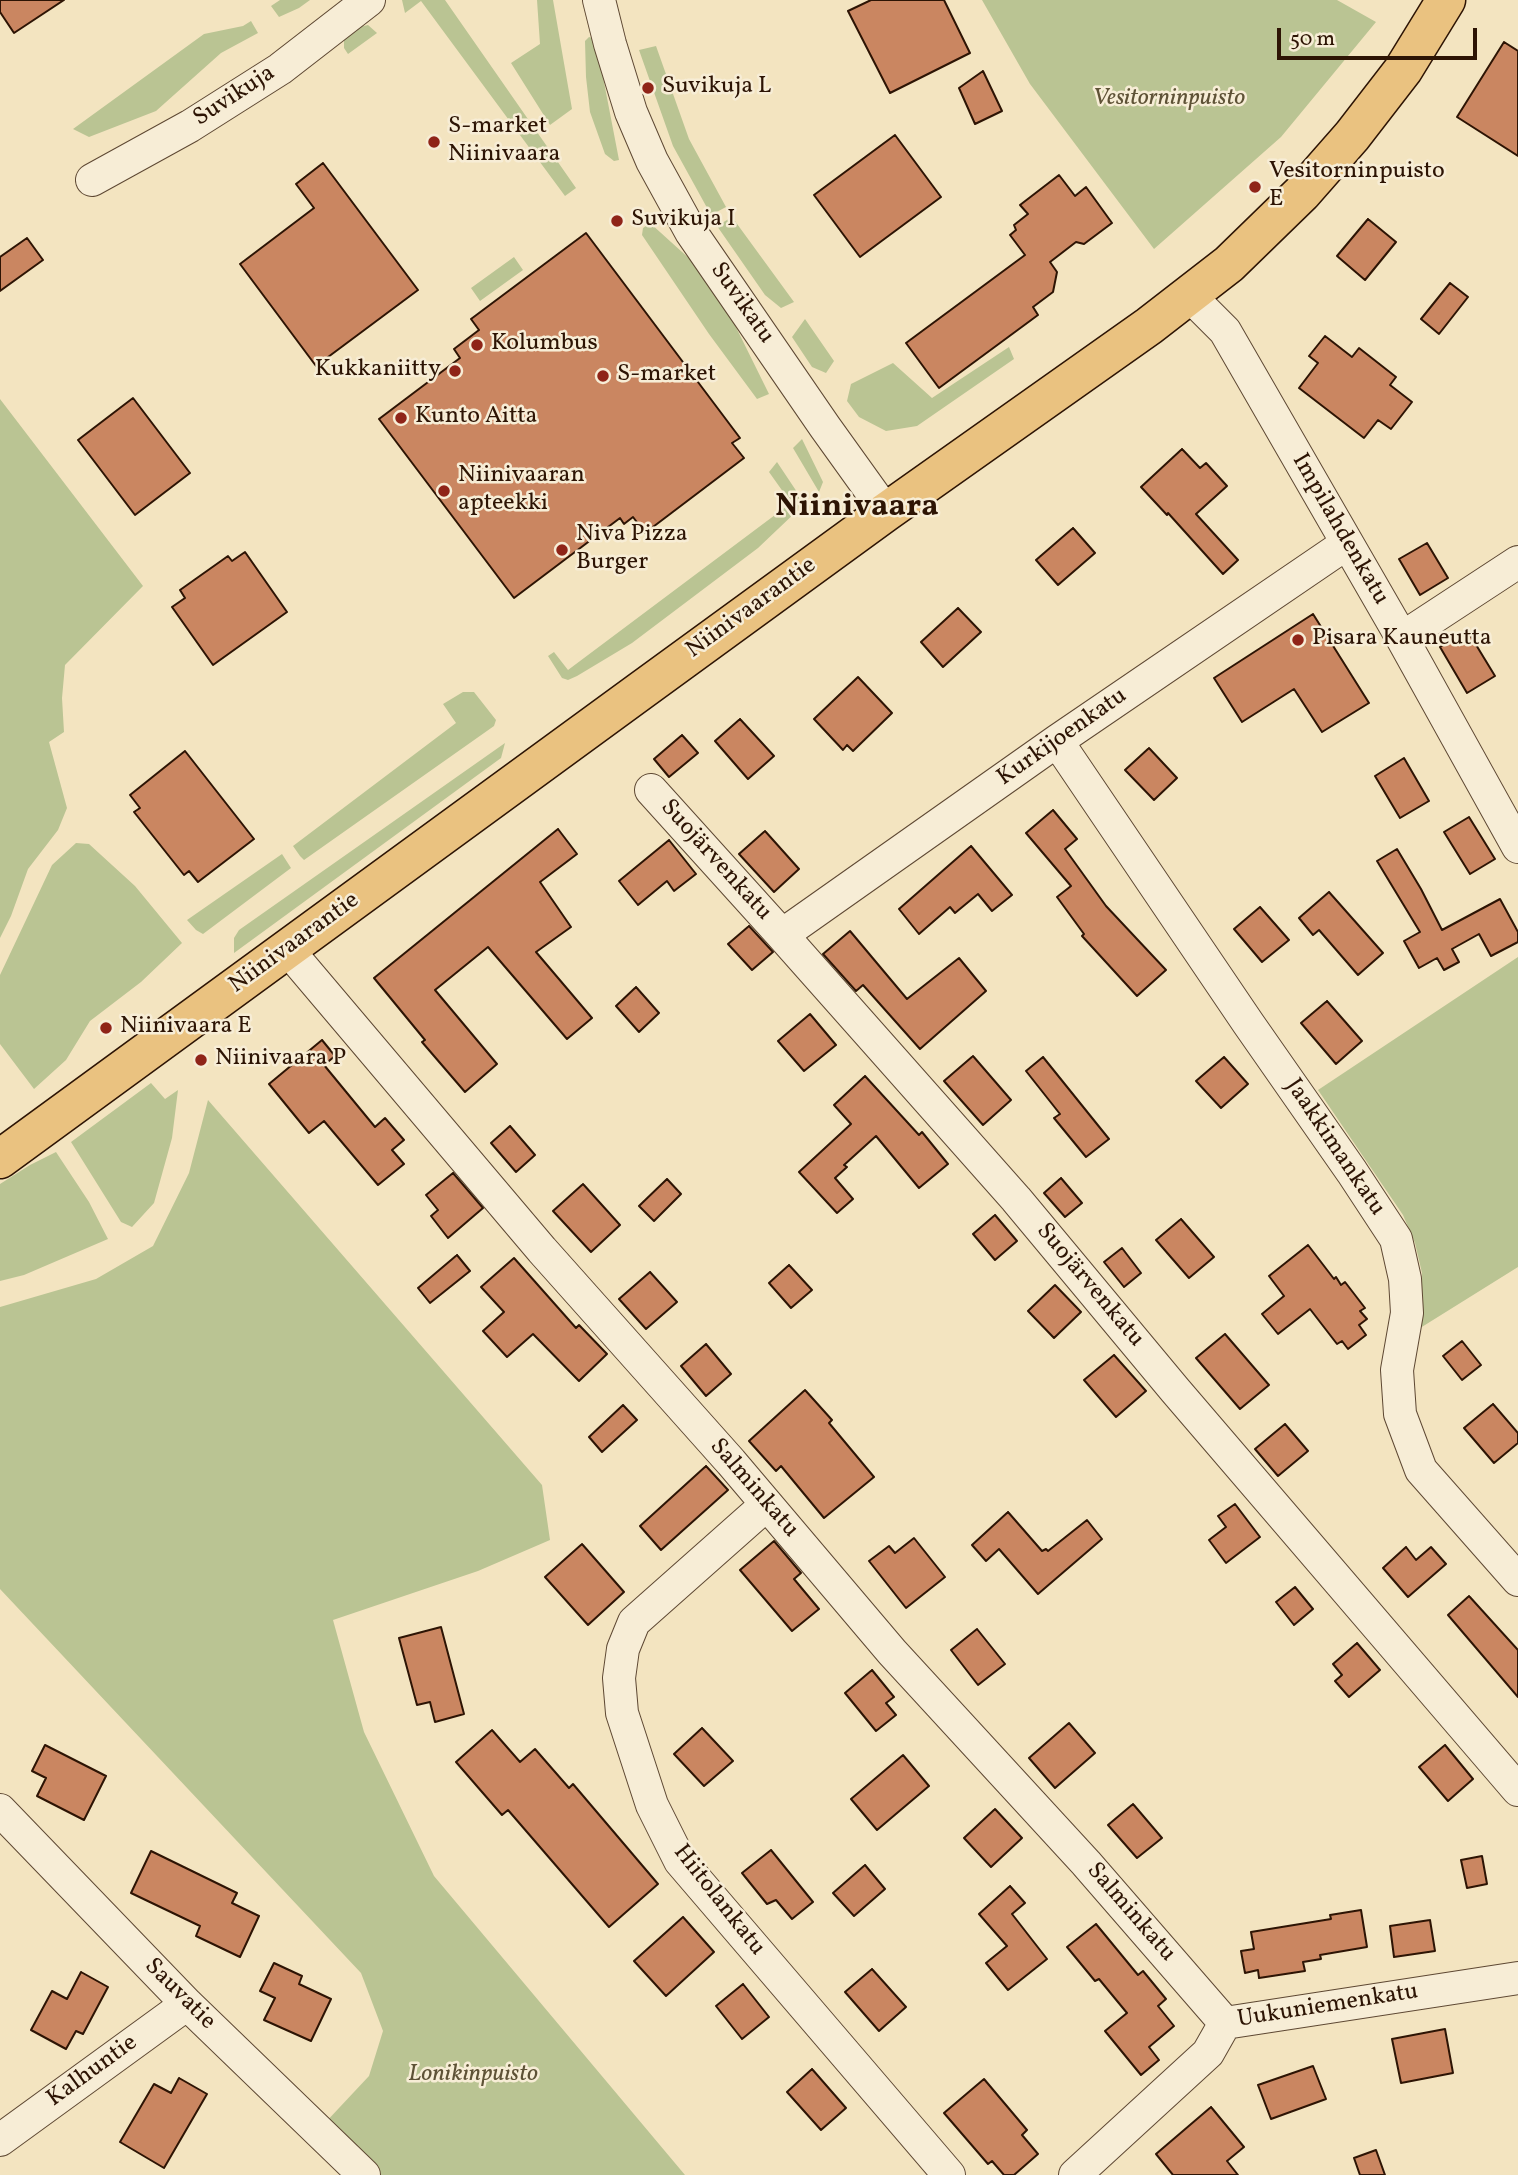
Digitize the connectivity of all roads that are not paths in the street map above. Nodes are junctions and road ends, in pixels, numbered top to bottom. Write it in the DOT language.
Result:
graph roads {
  1 [pos="369,0"];
  2 [pos="599,0"];
  3 [pos="1446,0"];
  4 [pos="92,180"];
  5 [pos="1189,295"];
  6 [pos="886,512"];
  7 [pos="1346,544"];
  8 [pos="1518,562"];
  9 [pos="1402,638"];
  10 [pos="1057,741"];
  11 [pos="651,790"];
  12 [pos="1518,847"];
  13 [pos="782,935"];
  14 [pos="288,950"];
  15 [pos="0,1159"];
  16 [pos="766,1504"];
  17 [pos="1518,1580"];
  18 [pos="1518,1790"];
  19 [pos="0,1810"];
  20 [pos="1518,1978"];
  21 [pos="187,2004"];
  22 [pos="1225,2023"];
  23 [pos="0,2140"];
  24 [pos="364,2175"];
  25 [pos="949,2175"];
  26 [pos="1075,2175"];
  1 -- 4 [label="street, Suvikuja"];
  2 -- 6 [label="street, Suvikatu"];
  3 -- 5 [label="main road, Niinivaarantie"];
  5 -- 6 [label="main road, Niinivaarantie"];
  5 -- 7 [label="street, Impilahdenkatu"];
  6 -- 14 [label="main road, Niinivaarantie"];
  7 -- 9 [label="street, Impilahdenkatu"];
  7 -- 10 [label="street, Kurkijoenkatu"];
  8 -- 9 [label="street"];
  9 -- 12 [label="street, Impilahdenkatu"];
  10 -- 13 [label="street, Kurkijoenkatu"];
  10 -- 17 [label="street, Jaakkimankatu"];
  11 -- 13 [label="street, Suojärvenkatu"];
  13 -- 18 [label="street, Suojärvenkatu"];
  14 -- 15 [label="main road, Niinivaarantie"];
  14 -- 16 [label="street, Salminkatu"];
  16 -- 22 [label="street, Salminkatu"];
  16 -- 25 [label="street, Hiitolankatu"];
  19 -- 21 [label="street, Sauvatie"];
  20 -- 22 [label="street, Uukuniemenkatu"];
  21 -- 23 [label="street, Kalhuntie"];
  21 -- 24 [label="street, Sauvatie"];
  22 -- 26 [label="street, Uukuniemenkatu"];
}
